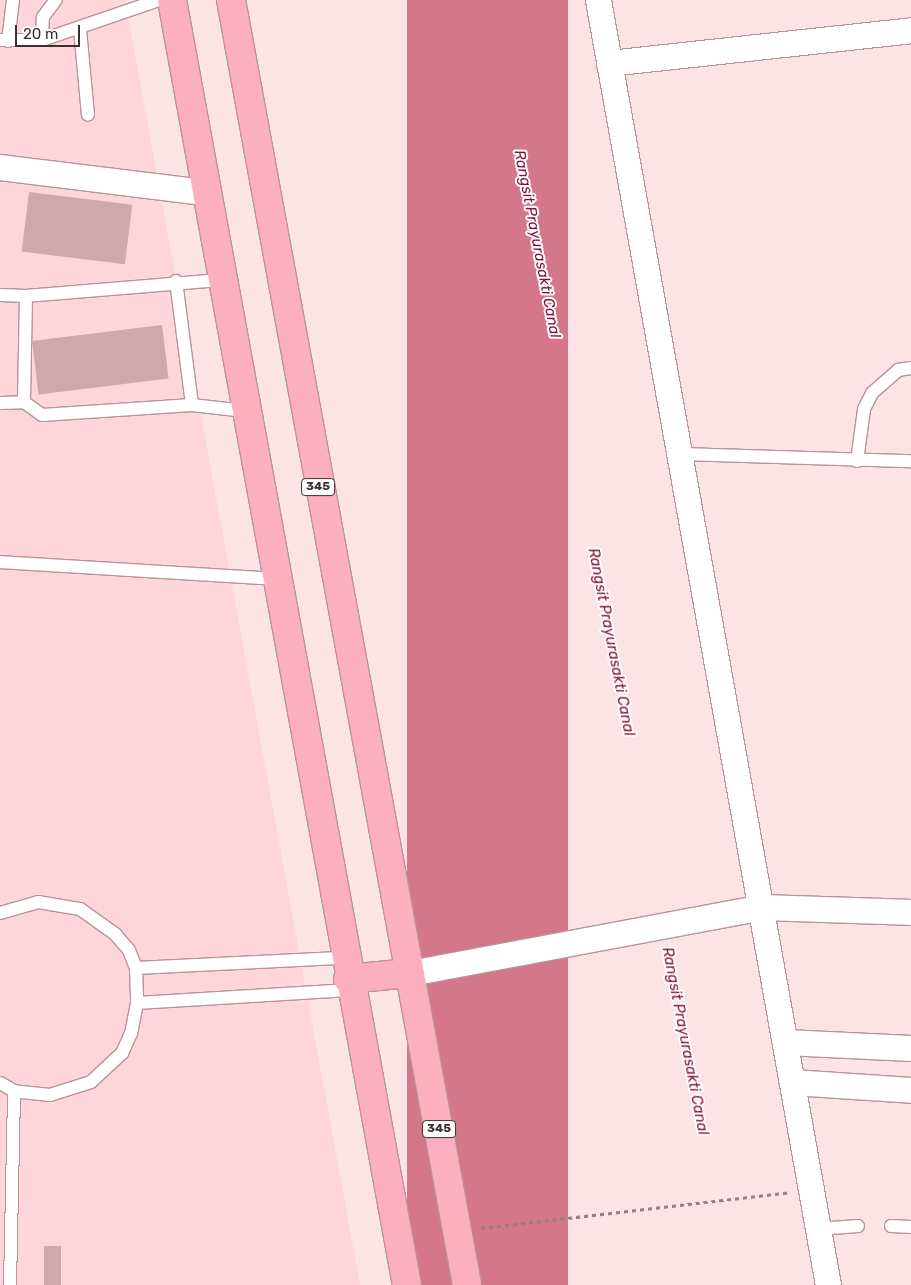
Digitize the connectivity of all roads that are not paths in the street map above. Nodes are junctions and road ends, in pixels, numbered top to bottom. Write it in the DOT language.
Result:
graph roads {
  1 [pos="13,0"];
  2 [pos="56,0"];
  3 [pos="159,0"];
  4 [pos="172,0"];
  5 [pos="231,0"];
  6 [pos="598,0"];
  7 [pos="80,29"];
  8 [pos="911,30"];
  9 [pos="42,40"];
  10 [pos="4,41"];
  11 [pos="610,63"];
  12 [pos="88,115"];
  13 [pos="0,167"];
  14 [pos="205,192"];
  15 [pos="220,280"];
  16 [pos="176,281"];
  17 [pos="0,295"];
  18 [pos="26,296"];
  19 [pos="911,368"];
  20 [pos="24,402"];
  21 [pos="0,403"];
  22 [pos="192,405"];
  23 [pos="245,411"];
  24 [pos="682,454"];
  25 [pos="857,461"];
  26 [pos="911,461"];
  27 [pos="0,562"];
  28 [pos="275,579"];
  29 [pos="750,909"];
  30 [pos="911,912"];
  31 [pos="0,913"];
  32 [pos="136,968"];
  33 [pos="410,973"];
  34 [pos="347,976"];
  35 [pos="137,1003"];
  36 [pos="785,1042"];
  37 [pos="911,1048"];
  38 [pos="792,1082"];
  39 [pos="0,1083"];
  40 [pos="911,1090"];
  41 [pos="14,1091"];
  42 [pos="858,1226"];
  43 [pos="891,1226"];
  44 [pos="911,1227"];
  45 [pos="818,1229"];
  46 [pos="0,1284"];
  47 [pos="10,1285"];
  48 [pos="407,1285"];
  49 [pos="468,1285"];
  50 [pos="828,1285"];
  1 -- 10 [label="lane"];
  2 -- 9 [label="lane"];
  3 -- 7 [label="lane"];
  4 -- 14 [label="main road"];
  5 -- 33 [label="main road, 345"];
  6 -- 11 [label="street"];
  7 -- 9 [label="lane"];
  7 -- 12 [label="lane"];
  8 -- 11 [label="street"];
  9 -- 10 [label="lane"];
  11 -- 24 [label="street"];
  13 -- 14 [label="street"];
  14 -- 15 [label="main road"];
  15 -- 16 [label="lane"];
  15 -- 23 [label="main road"];
  16 -- 18 [label="lane"];
  16 -- 22 [label="lane"];
  17 -- 18 [label="lane"];
  18 -- 20 [label="lane"];
  19 -- 25 [label="lane"];
  20 -- 21 [label="lane"];
  20 -- 22 [label="lane"];
  22 -- 23 [label="lane"];
  23 -- 28 [label="main road"];
  24 -- 25 [label="lane"];
  24 -- 29 [label="street"];
  25 -- 26 [label="lane"];
  27 -- 28 [label="lane"];
  28 -- 34 [label="main road"];
  29 -- 30 [label="street"];
  29 -- 33 [label="street"];
  29 -- 36 [label="street"];
  31 -- 32 [label="lane"];
  32 -- 34 [label="lane"];
  32 -- 35 [label="lane"];
  33 -- 34 [label="main road"];
  33 -- 49 [label="main road, 345"];
  34 -- 35 [label="lane"];
  34 -- 48 [label="main road"];
  35 -- 41 [label="lane"];
  36 -- 37 [label="street"];
  36 -- 38 [label="street"];
  38 -- 40 [label="street"];
  38 -- 45 [label="street"];
  39 -- 41 [label="lane"];
  41 -- 47 [label="lane"];
  42 -- 45 [label="lane"];
  43 -- 44 [label="lane"];
  45 -- 50 [label="street"];
  46 -- 47 [label="lane"];
}
